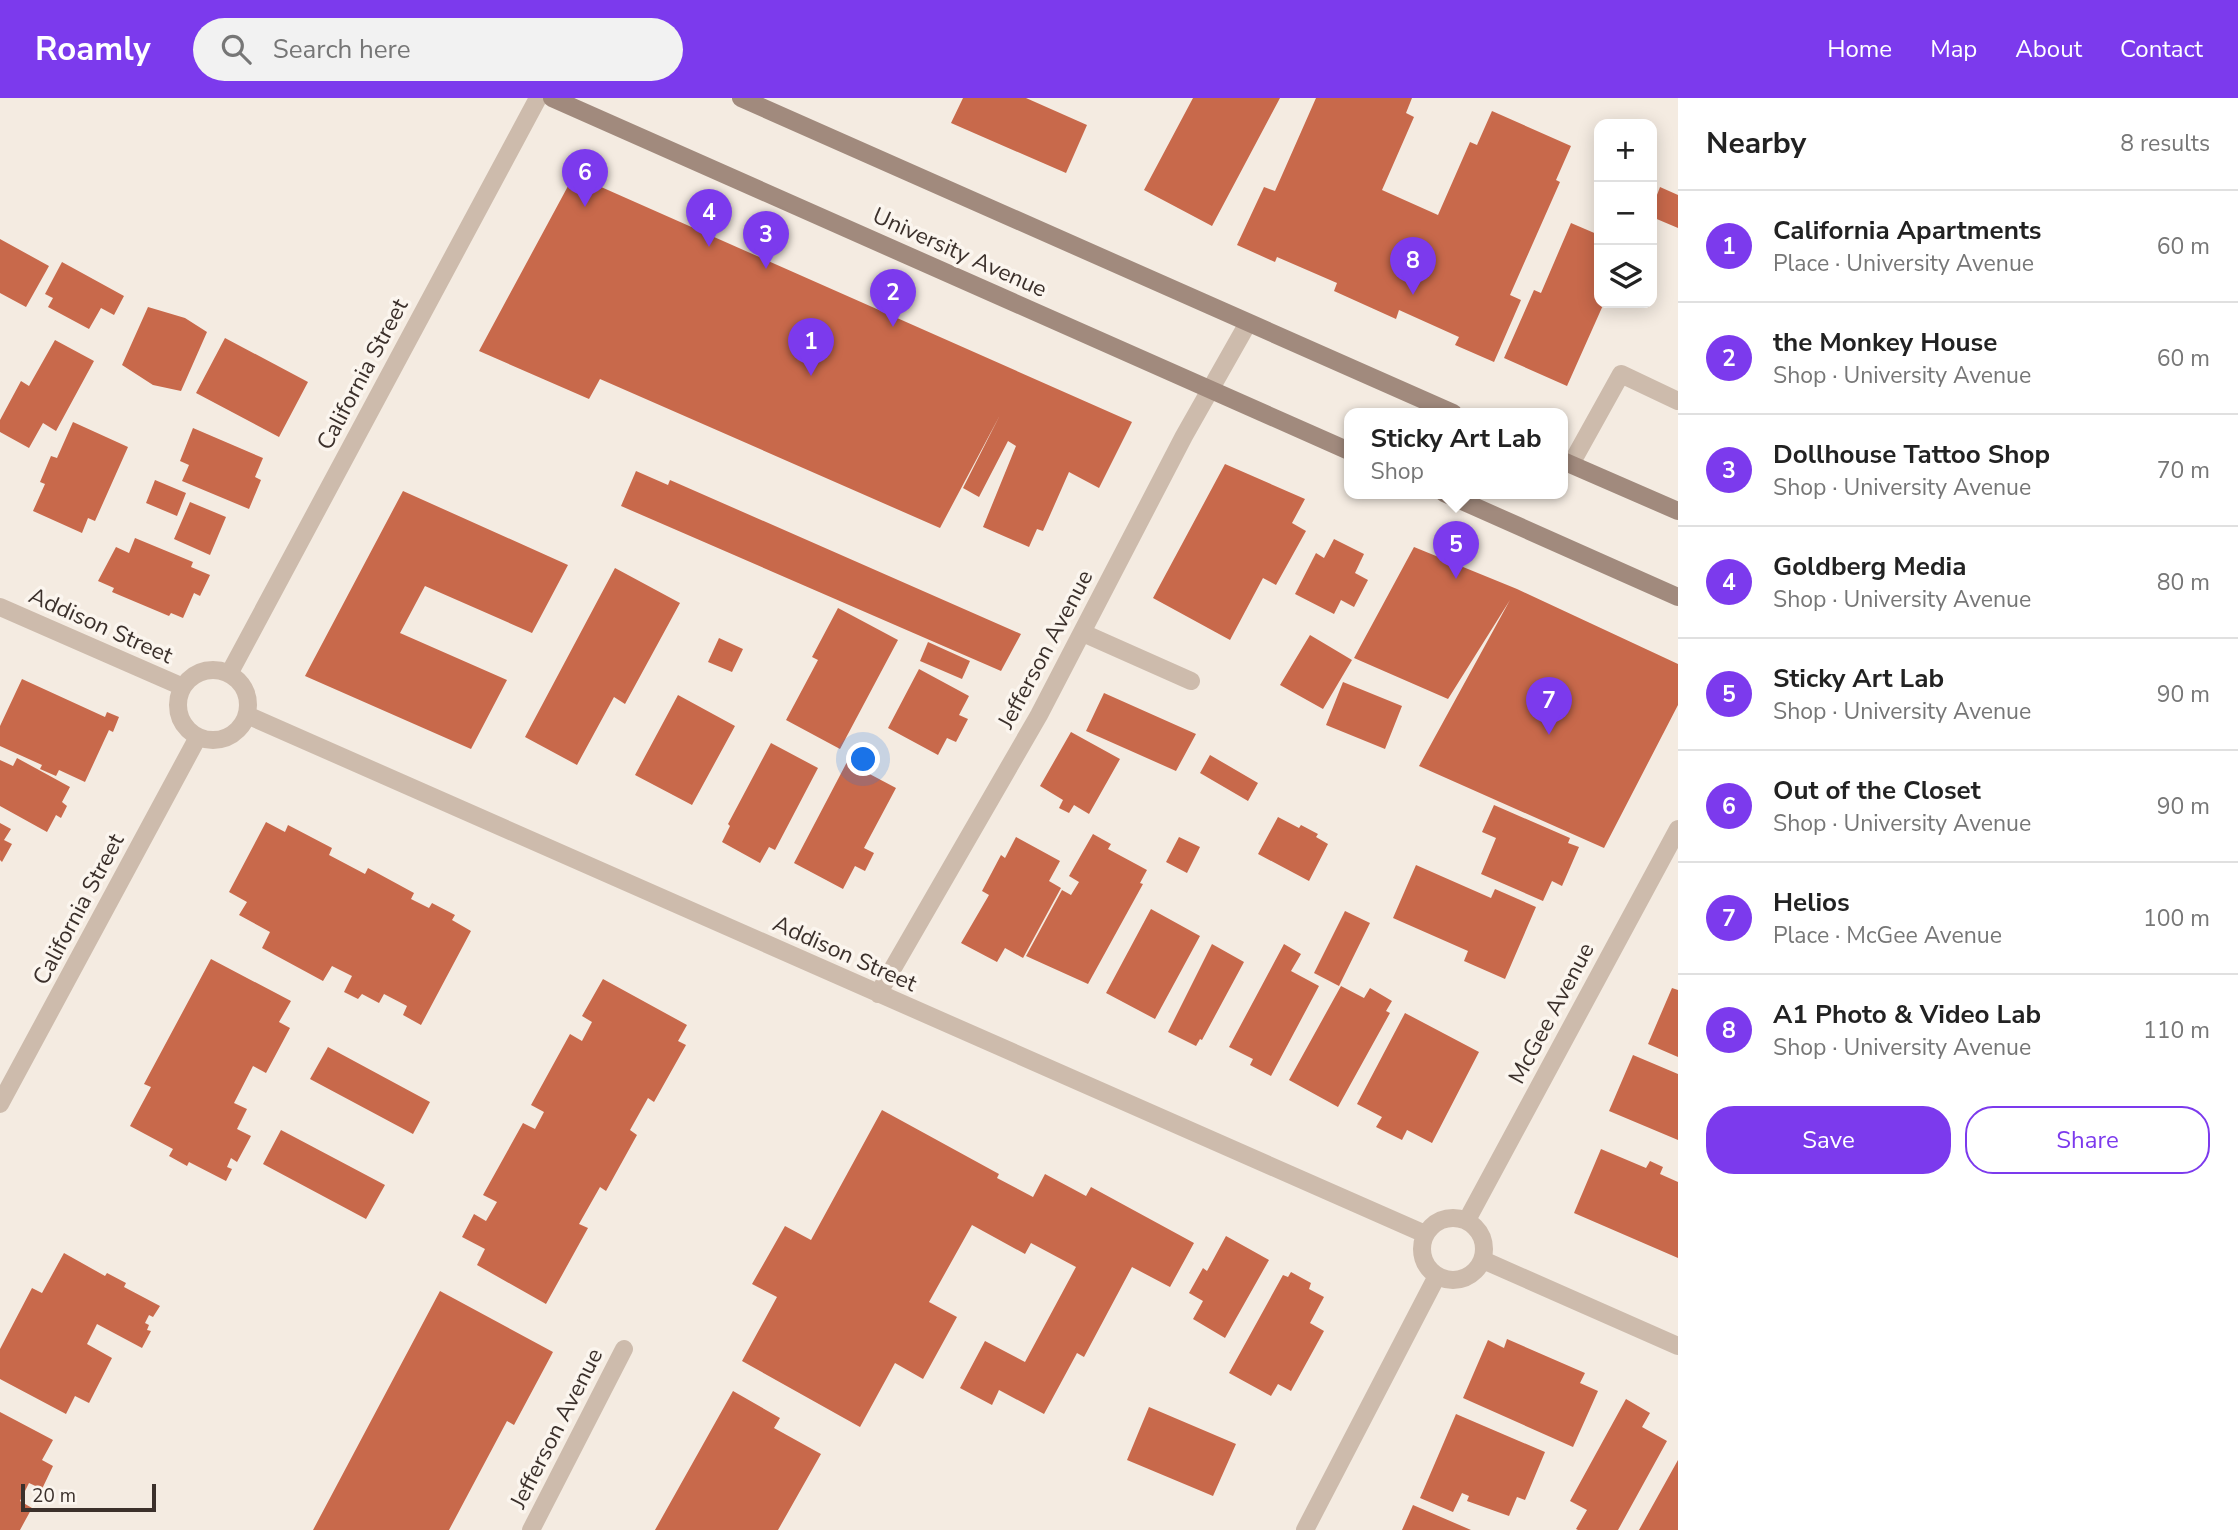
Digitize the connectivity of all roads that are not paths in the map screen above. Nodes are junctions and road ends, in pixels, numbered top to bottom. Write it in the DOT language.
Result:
graph roads {
  1 [pos="538,98"];
  2 [pos="552,98"];
  3 [pos="741,98"];
  4 [pos="1248,323"];
  5 [pos="1211,390"];
  6 [pos="1678,401"];
  7 [pos="1442,408"];
  8 [pos="1344,449"];
  9 [pos="1568,461"];
  10 [pos="1568,463"];
  11 [pos="1458,499"];
  12 [pos="1678,511"];
  13 [pos="1678,597"];
  14 [pos="0,607"];
  15 [pos="1083,633"];
  16 [pos="229,674"];
  17 [pos="1191,681"];
  18 [pos="183,687"];
  19 [pos="247,715"];
  20 [pos="198,737"];
  21 [pos="1678,829"];
  22 [pos="878,994"];
  23 [pos="0,1104"];
  24 [pos="1467,1220"];
  25 [pos="1425,1234"];
  26 [pos="1483,1260"];
  27 [pos="1437,1276"];
  28 [pos="1678,1346"];
  29 [pos="624,1349"];
  30 [pos="531,1530"];
  31 [pos="1305,1530"];
  1 -- 16 [label="street, California Street"];
  2 -- 5 [label="main road, University Avenue"];
  3 -- 4 [label="main road"];
  4 -- 5 [label="street, Jefferson Avenue"];
  4 -- 7 [label="main road"];
  5 -- 8 [label="main road, University Avenue"];
  5 -- 15 [label="street, Jefferson Avenue"];
  6 -- 9 [label="street"];
  10 -- 12 [label="main road"];
  11 -- 13 [label="main road"];
  14 -- 18 [label="street, Addison Street"];
  15 -- 17 [label="street"];
  15 -- 22 [label="street, Jefferson Avenue"];
  16 -- 18 [label="street"];
  16 -- 19 [label="street"];
  18 -- 20 [label="street"];
  19 -- 20 [label="street"];
  19 -- 22 [label="street, Addison Street"];
  20 -- 23 [label="street, California Street"];
  21 -- 24 [label="street, McGee Avenue"];
  22 -- 25 [label="street, Addison Street"];
  24 -- 25 [label="street"];
  24 -- 26 [label="street"];
  25 -- 27 [label="street"];
  26 -- 27 [label="street"];
  26 -- 28 [label="street"];
  27 -- 31 [label="street"];
  29 -- 30 [label="street, Jefferson Avenue"];
}
